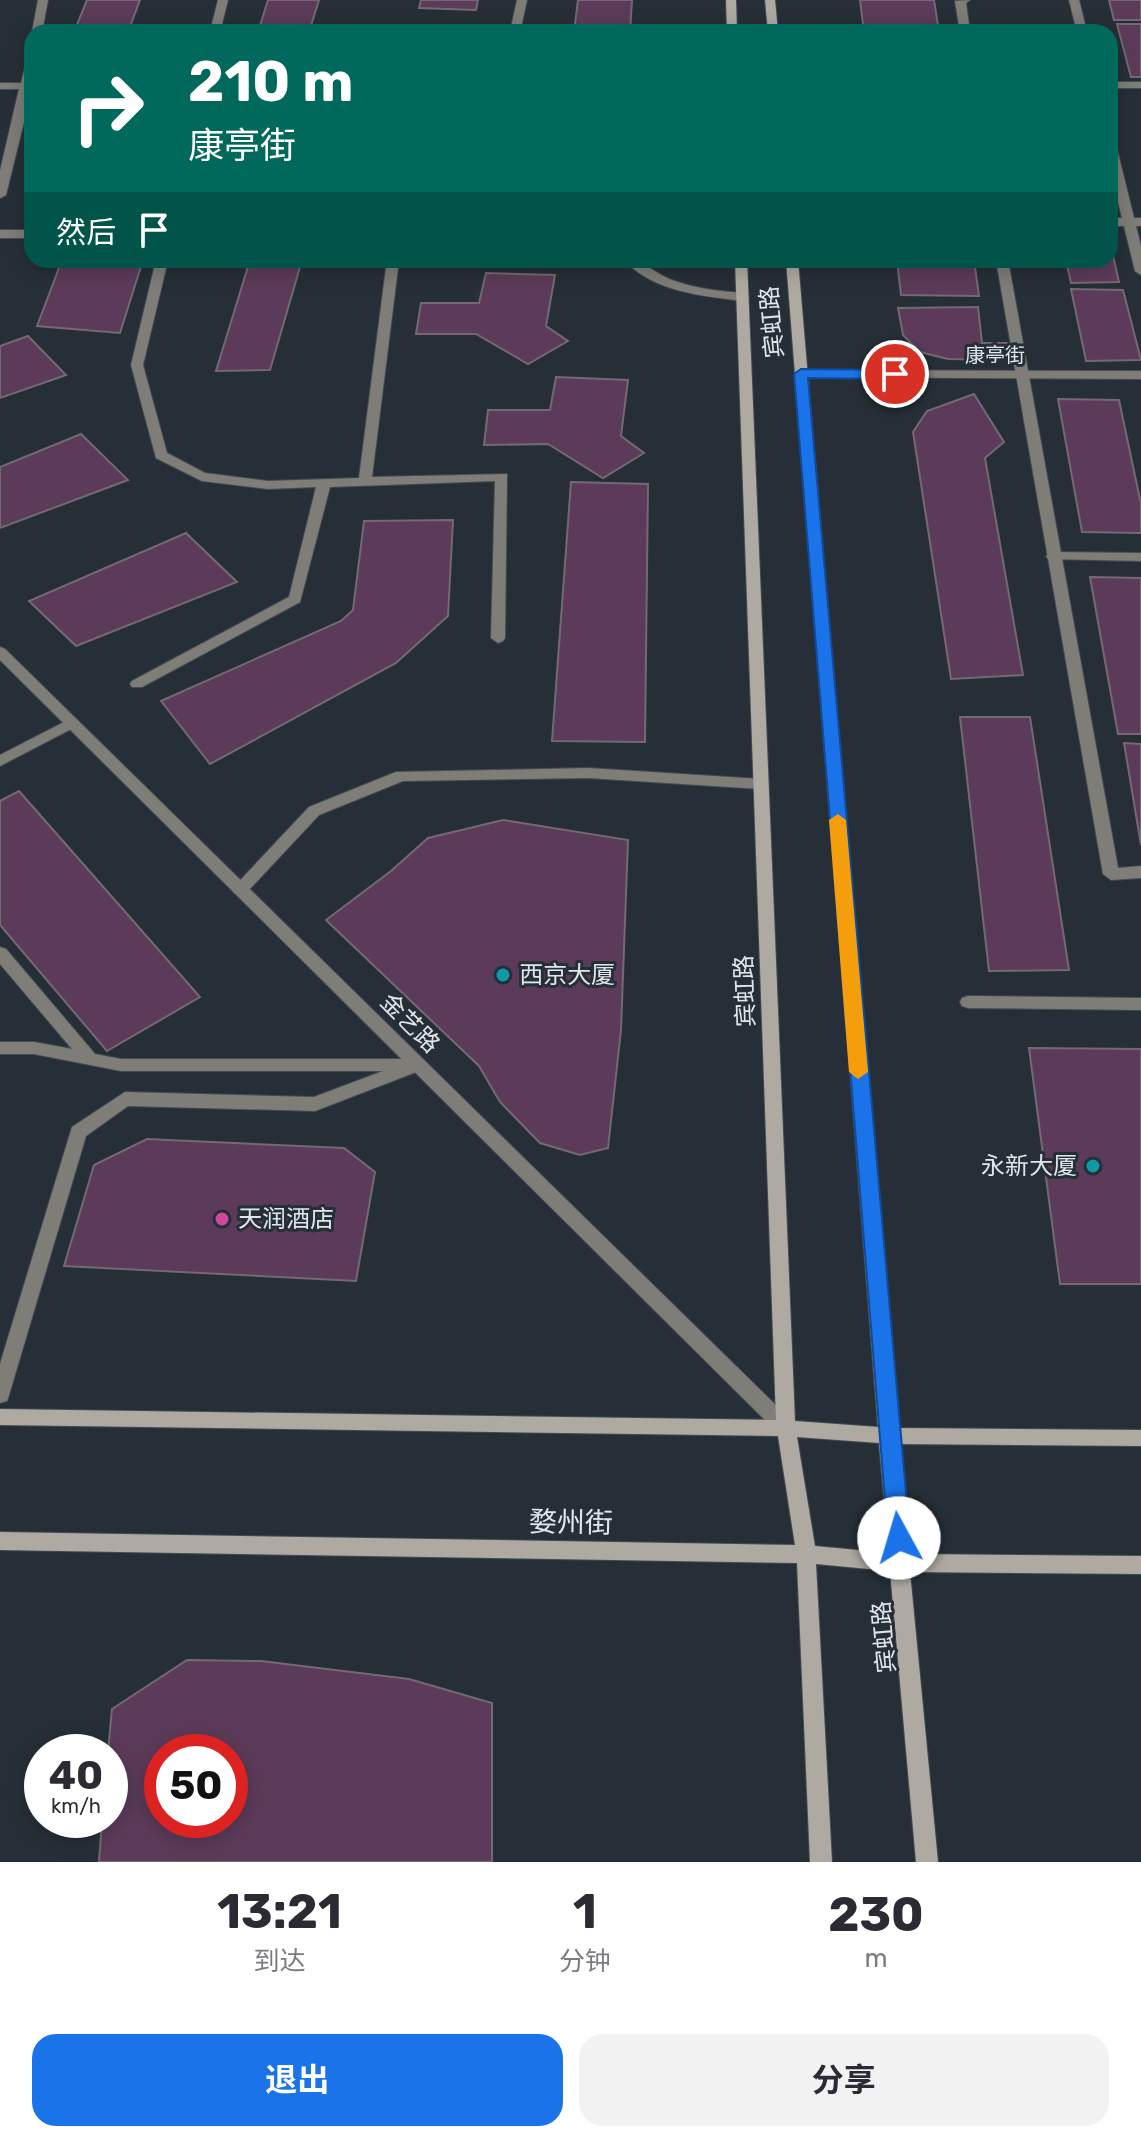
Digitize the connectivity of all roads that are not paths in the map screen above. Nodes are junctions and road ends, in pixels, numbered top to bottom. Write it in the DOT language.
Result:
graph roads {
  1 [pos="43,0"];
  2 [pos="223,0"];
  3 [pos="522,0"];
  4 [pos="731,0"];
  5 [pos="770,0"];
  6 [pos="965,0"];
  7 [pos="1074,0"];
  8 [pos="38,24"];
  9 [pos="217,24"];
  10 [pos="517,24"];
  11 [pos="732,24"];
  12 [pos="772,24"];
  13 [pos="964,24"];
  14 [pos="1080,24"];
  15 [pos="1118,85"];
  16 [pos="1141,85"];
  17 [pos="0,86"];
  18 [pos="24,86"];
  19 [pos="24,103"];
  20 [pos="1118,170"];
  21 [pos="2,178"];
  22 [pos="0,195"];
  23 [pos="1135,222"];
  24 [pos="0,234"];
  25 [pos="24,234"];
  26 [pos="160,268"];
  27 [pos="392,268"];
  28 [pos="639,268"];
  29 [pos="741,268"];
  30 [pos="793,268"];
  31 [pos="1003,268"];
  32 [pos="1141,271"];
  33 [pos="743,297"];
  34 [pos="801,374"];
  35 [pos="1020,375"];
  36 [pos="1141,375"];
  37 [pos="365,481"];
  38 [pos="324,483"];
  39 [pos="1053,556"];
  40 [pos="1141,557"];
  41 [pos="498,638"];
  42 [pos="0,652"];
  43 [pos="137,684"];
  44 [pos="72,723"];
  45 [pos="0,761"];
  46 [pos="761,784"];
  47 [pos="1141,872"];
  48 [pos="240,889"];
  49 [pos="0,953"];
  50 [pos="968,1002"];
  51 [pos="1141,1004"];
  52 [pos="0,1048"];
  53 [pos="90,1059"];
  54 [pos="418,1065"];
  55 [pos="0,1395"];
  56 [pos="0,1417"];
  57 [pos="786,1428"];
  58 [pos="888,1436"];
  59 [pos="1141,1438"];
  60 [pos="0,1541"];
  61 [pos="806,1554"];
  62 [pos="902,1563"];
  63 [pos="1141,1565"];
  64 [pos="821,1862"];
  65 [pos="927,1862"];
  1 -- 8 [label="street"];
  2 -- 9 [label="street"];
  3 -- 10 [label="street"];
  4 -- 11 [label="main road"];
  5 -- 12 [label="main road"];
  6 -- 13 [label="street"];
  7 -- 14 [label="street"];
  15 -- 16 [label="street"];
  17 -- 18 [label="street"];
  19 -- 21 [label="street"];
  20 -- 23 [label="street"];
  21 -- 22 [label="street"];
  23 -- 32 [label="street"];
  24 -- 25 [label="street"];
  26 -- 38 [label="street"];
  27 -- 37 [label="street"];
  28 -- 33 [label="street"];
  29 -- 33 [label="main road, 宾虹路"];
  30 -- 34 [label="main road, 宾虹路"];
  31 -- 35 [label="street"];
  33 -- 46 [label="main road, 宾虹路"];
  34 -- 35 [label="street, 康亭街"];
  34 -- 58 [label="main road, 宾虹路"];
  35 -- 36 [label="street, 康亭街"];
  35 -- 39 [label="street"];
  37 -- 38 [label="street"];
  37 -- 41 [label="street"];
  38 -- 43 [label="street"];
  39 -- 40 [label="street"];
  39 -- 47 [label="street"];
  42 -- 44 [label="street, 金艺路"];
  44 -- 45 [label="street"];
  44 -- 48 [label="street, 金艺路"];
  46 -- 48 [label="street"];
  46 -- 57 [label="main road, 宾虹路"];
  48 -- 54 [label="street, 金艺路"];
  49 -- 53 [label="street"];
  50 -- 51 [label="street"];
  52 -- 53 [label="street"];
  53 -- 54 [label="street"];
  54 -- 55 [label="street"];
  54 -- 57 [label="street, 金艺路"];
  56 -- 57 [label="main road"];
  57 -- 58 [label="main road"];
  57 -- 61 [label="main road, 宾虹路"];
  58 -- 59 [label="main road"];
  58 -- 62 [label="main road, 宾虹路"];
  60 -- 61 [label="main road, 婺州街"];
  61 -- 62 [label="main road, 婺州街"];
  61 -- 64 [label="main road, 宾虹路"];
  62 -- 63 [label="main road, 婺州街"];
  62 -- 65 [label="main road, 宾虹路"];
}
